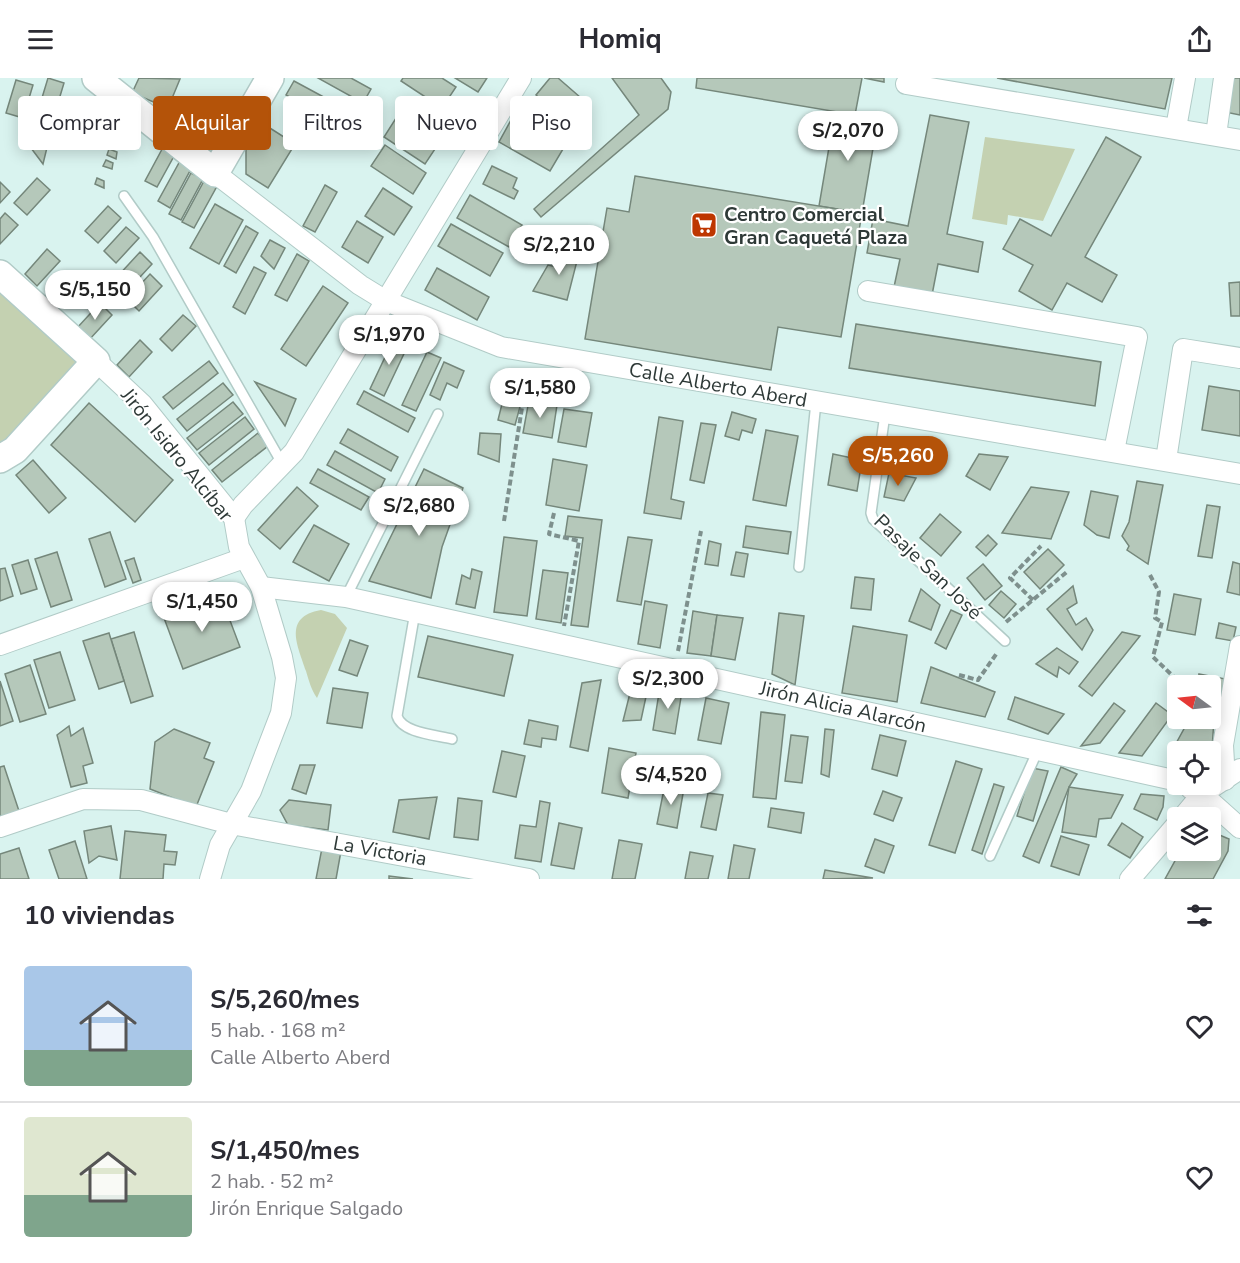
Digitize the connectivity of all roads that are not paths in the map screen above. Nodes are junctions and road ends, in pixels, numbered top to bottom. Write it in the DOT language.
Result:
graph roads {
  1 [pos="270,78"];
  2 [pos="521,78"];
  3 [pos="1185,78"];
  4 [pos="1224,78"];
  5 [pos="111,83"];
  6 [pos="906,84"];
  7 [pos="1176,129"];
  8 [pos="1215,135"];
  9 [pos="1240,140"];
  10 [pos="215,173"];
  11 [pos="124,196"];
  12 [pos="0,273"];
  13 [pos="868,291"];
  14 [pos="386,301"];
  15 [pos="1240,358"];
  16 [pos="96,361"];
  17 [pos="816,402"];
  18 [pos="438,414"];
  19 [pos="885,414"];
  20 [pos="1114,451"];
  21 [pos="0,459"];
  22 [pos="1167,460"];
  23 [pos="283,466"];
  24 [pos="1240,474"];
  25 [pos="234,518"];
  26 [pos="244,558"];
  27 [pos="800,567"];
  28 [pos="261,587"];
  29 [pos="346,597"];
  30 [pos="415,612"];
  31 [pos="1005,641"];
  32 [pos="0,645"];
  33 [pos="1240,646"];
  34 [pos="452,739"];
  35 [pos="1038,750"];
  36 [pos="1233,775"];
  37 [pos="1167,779"];
  38 [pos="1201,795"];
  39 [pos="1203,795"];
  40 [pos="1191,807"];
  41 [pos="231,824"];
  42 [pos="0,827"];
  43 [pos="1240,828"];
  44 [pos="1167,836"];
  45 [pos="990,856"];
  46 [pos="508,878"];
  47 [pos="210,879"];
  48 [pos="529,879"];
  49 [pos="1130,879"];
  1 -- 10 [label="street"];
  2 -- 14 [label="street"];
  3 -- 7 [label="street"];
  4 -- 8 [label="street"];
  5 -- 10 [label="street, Calle Alberto Aberd"];
  6 -- 7 [label="street"];
  7 -- 8 [label="street"];
  8 -- 9 [label="street"];
  10 -- 14 [label="street, Calle Alberto Aberd"];
  11 -- 23 [label="lane"];
  12 -- 16 [label="street, Jirón Isidro Alcíbar"];
  13 -- 20 [label="street"];
  14 -- 17 [label="street, Calle Alberto Aberd"];
  14 -- 23 [label="street"];
  15 -- 22 [label="street"];
  16 -- 21 [label="street"];
  16 -- 25 [label="street, Jirón Isidro Alcíbar"];
  17 -- 19 [label="street, Calle Alberto Aberd"];
  17 -- 27 [label="lane"];
  18 -- 29 [label="lane"];
  19 -- 20 [label="street, Calle Alberto Aberd"];
  19 -- 31 [label="lane, Pasaje San José"];
  20 -- 22 [label="street, Calle Alberto Aberd"];
  22 -- 24 [label="street, Calle Alberto Aberd"];
  23 -- 25 [label="street"];
  25 -- 26 [label="street, Jirón Isidro Alcíbar"];
  26 -- 28 [label="street, Jirón Isidro Alcíbar"];
  26 -- 32 [label="street"];
  28 -- 29 [label="street, Jirón Alicia Alarcón"];
  28 -- 41 [label="street, Jirón Isidro Alcíbar"];
  29 -- 30 [label="street, Jirón Alicia Alarcón"];
  30 -- 34 [label="lane"];
  30 -- 35 [label="street, Jirón Alicia Alarcón"];
  33 -- 36 [label="street"];
  35 -- 37 [label="street, Jirón Alicia Alarcón"];
  35 -- 45 [label="lane"];
  38 -- 40 [label="street"];
  39 -- 43 [label="street"];
  41 -- 42 [label="street, La Victoria"];
  41 -- 46 [label="street, La Victoria"];
  41 -- 47 [label="street, Jirón Isidro Alcíbar"];
  44 -- 49 [label="street"];
  46 -- 48 [label="street, La Victoria"];
}
